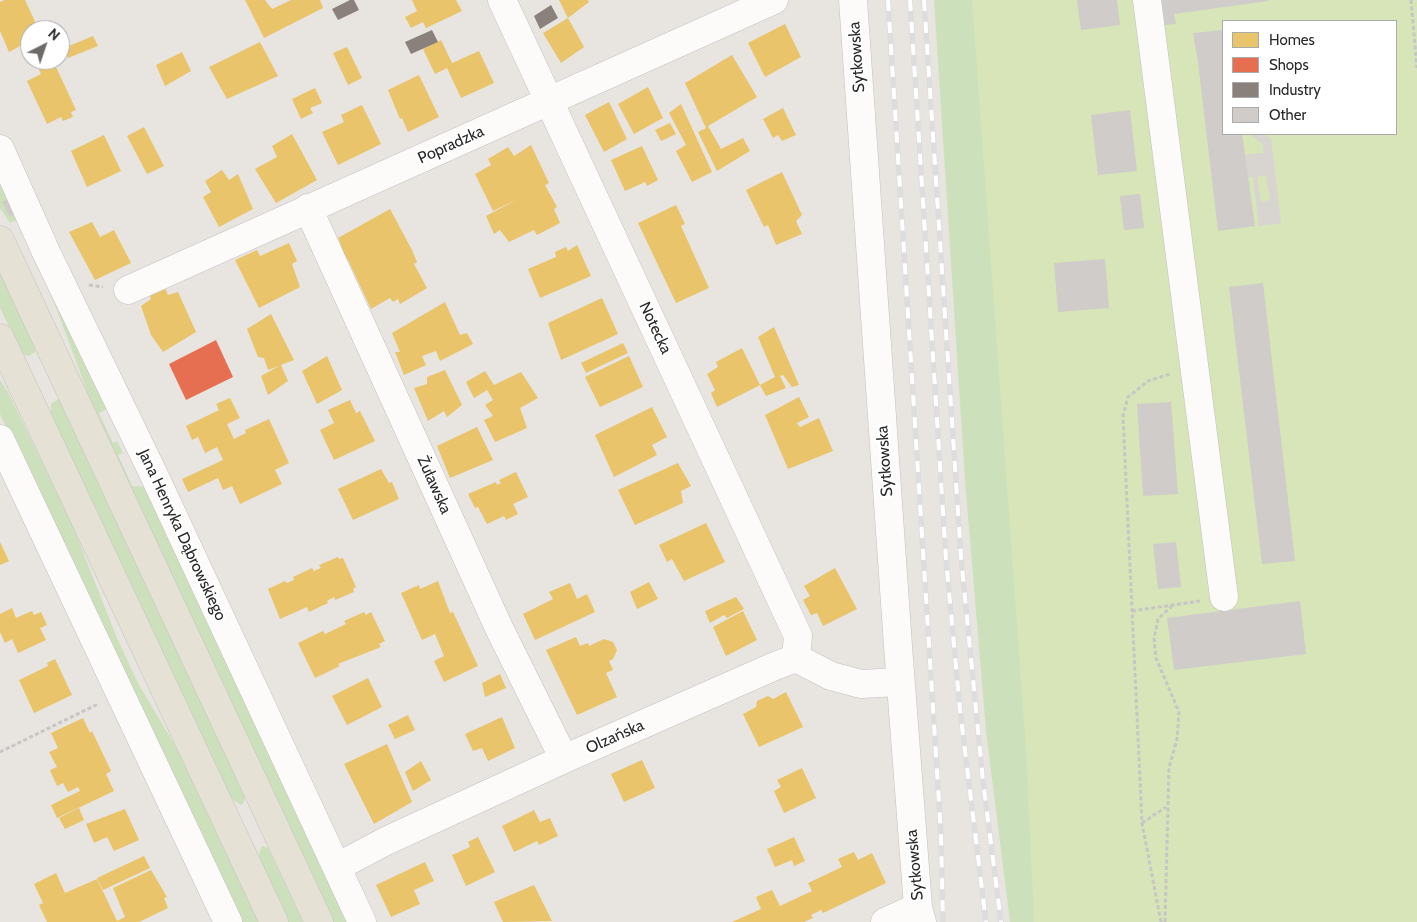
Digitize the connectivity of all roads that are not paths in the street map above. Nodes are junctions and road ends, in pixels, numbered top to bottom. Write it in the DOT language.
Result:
graph roads {
  1 [pos="502,0"];
  2 [pos="774,0"];
  3 [pos="853,0"];
  4 [pos="1147,0"];
  5 [pos="550,101"];
  6 [pos="0,149"];
  7 [pos="308,208"];
  8 [pos="0,240"];
  9 [pos="128,290"];
  10 [pos="0,338"];
  11 [pos="0,361"];
  12 [pos="24,391"];
  13 [pos="0,439"];
  14 [pos="1224,597"];
  15 [pos="796,658"];
  16 [pos="900,682"];
  17 [pos="564,759"];
  18 [pos="337,867"];
  19 [pos="920,914"];
  20 [pos="228,922"];
  21 [pos="274,922"];
  22 [pos="319,922"];
  23 [pos="362,922"];
  24 [pos="885,922"];
  1 -- 5 [label="street, Notecka"];
  2 -- 5 [label="street, Popradzka"];
  3 -- 16 [label="street, Sytkowska"];
  4 -- 14 [label="street"];
  5 -- 7 [label="street, Popradzka"];
  5 -- 15 [label="street, Notecka"];
  6 -- 18 [label="street, Jana Henryka Dąbrowskiego"];
  7 -- 9 [label="street, Popradzka"];
  7 -- 17 [label="street, Żuławska"];
  8 -- 22 [label="main road"];
  10 -- 12 [label="main road"];
  11 -- 12 [label="street"];
  12 -- 21 [label="main road"];
  13 -- 20 [label="street"];
  15 -- 16 [label="street"];
  15 -- 17 [label="street, Olzańska"];
  16 -- 19 [label="street, Sytkowska"];
  17 -- 18 [label="street, Olzańska"];
  18 -- 23 [label="street, Jana Henryka Dąbrowskiego"];
  19 -- 24 [label="street"];
}
